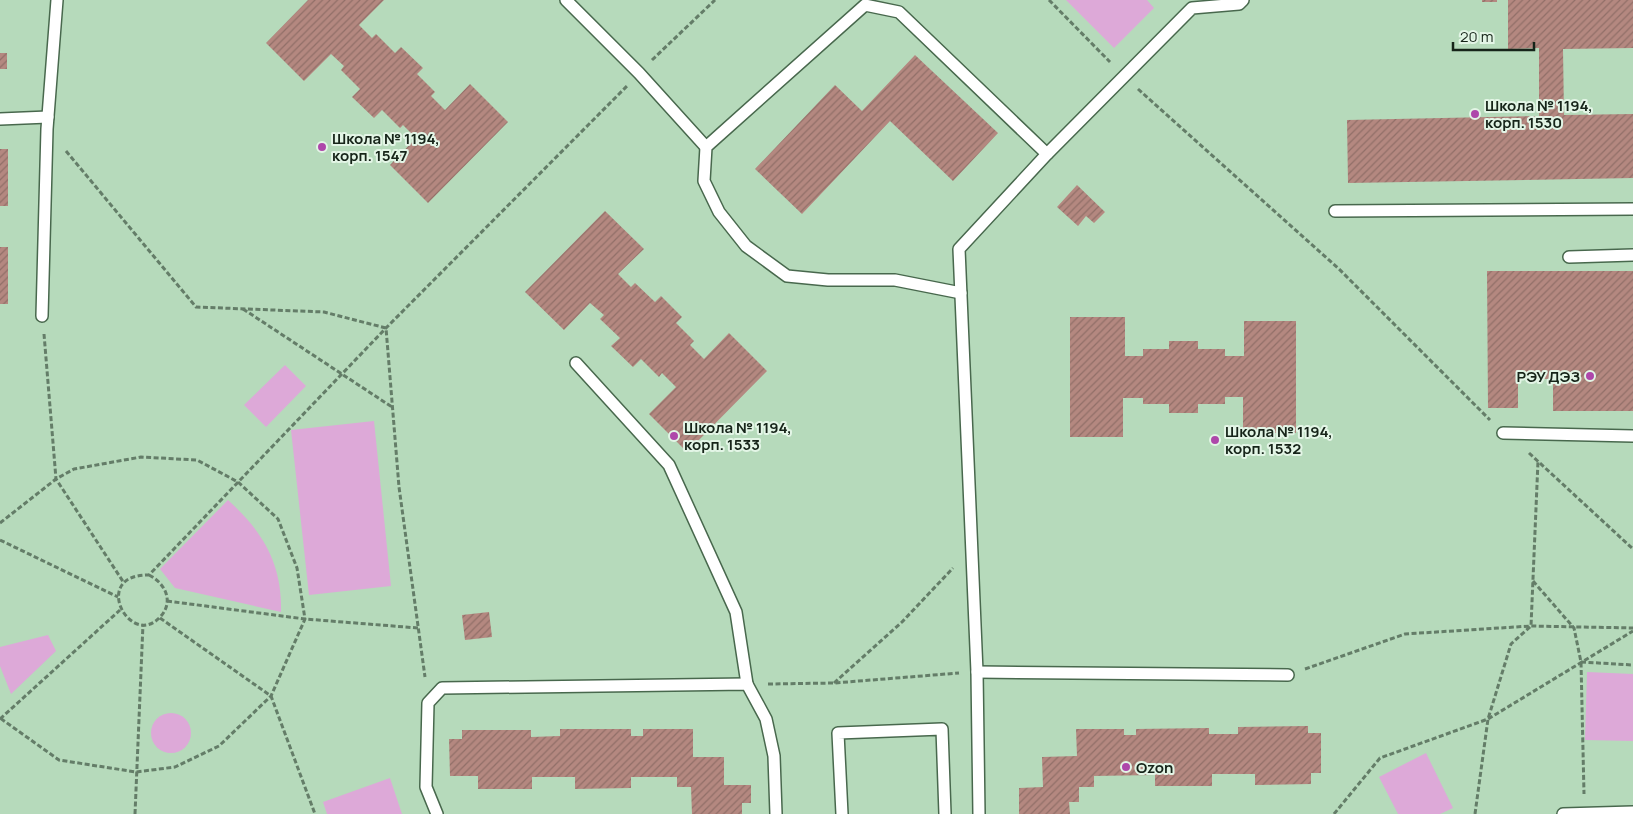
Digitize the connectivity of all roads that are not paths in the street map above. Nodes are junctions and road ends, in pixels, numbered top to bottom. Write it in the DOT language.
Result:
graph roads {
  1 [pos="57,0"];
  2 [pos="566,0"];
  3 [pos="1243,0"];
  4 [pos="1189,4"];
  5 [pos="48,117"];
  6 [pos="0,119"];
  7 [pos="706,147"];
  8 [pos="1047,154"];
  9 [pos="1633,209"];
  10 [pos="1335,211"];
  11 [pos="1633,255"];
  12 [pos="1569,256"];
  13 [pos="961,292"];
  14 [pos="42,316"];
  15 [pos="576,363"];
  16 [pos="1503,433"];
  17 [pos="1633,436"];
  18 [pos="977,672"];
  19 [pos="1288,675"];
  20 [pos="747,684"];
  21 [pos="1633,812"];
  22 [pos="437,814"];
  23 [pos="776,814"];
  24 [pos="842,814"];
  25 [pos="945,814"];
  26 [pos="979,814"];
  27 [pos="1563,814"];
  28 [pos="1584,814"];
  1 -- 5 [label="lane"];
  2 -- 7 [label="lane"];
  3 -- 4 [label="lane"];
  4 -- 8 [label="lane"];
  5 -- 6 [label="lane"];
  5 -- 14 [label="lane"];
  7 -- 8 [label="lane"];
  7 -- 13 [label="lane"];
  8 -- 13 [label="lane"];
  9 -- 10 [label="lane"];
  11 -- 12 [label="lane"];
  13 -- 18 [label="lane"];
  15 -- 20 [label="lane"];
  16 -- 17 [label="lane"];
  18 -- 19 [label="lane"];
  18 -- 26 [label="lane"];
  20 -- 22 [label="lane"];
  20 -- 23 [label="lane"];
  21 -- 28 [label="lane"];
  24 -- 25 [label="lane"];
  27 -- 28 [label="lane"];
}
